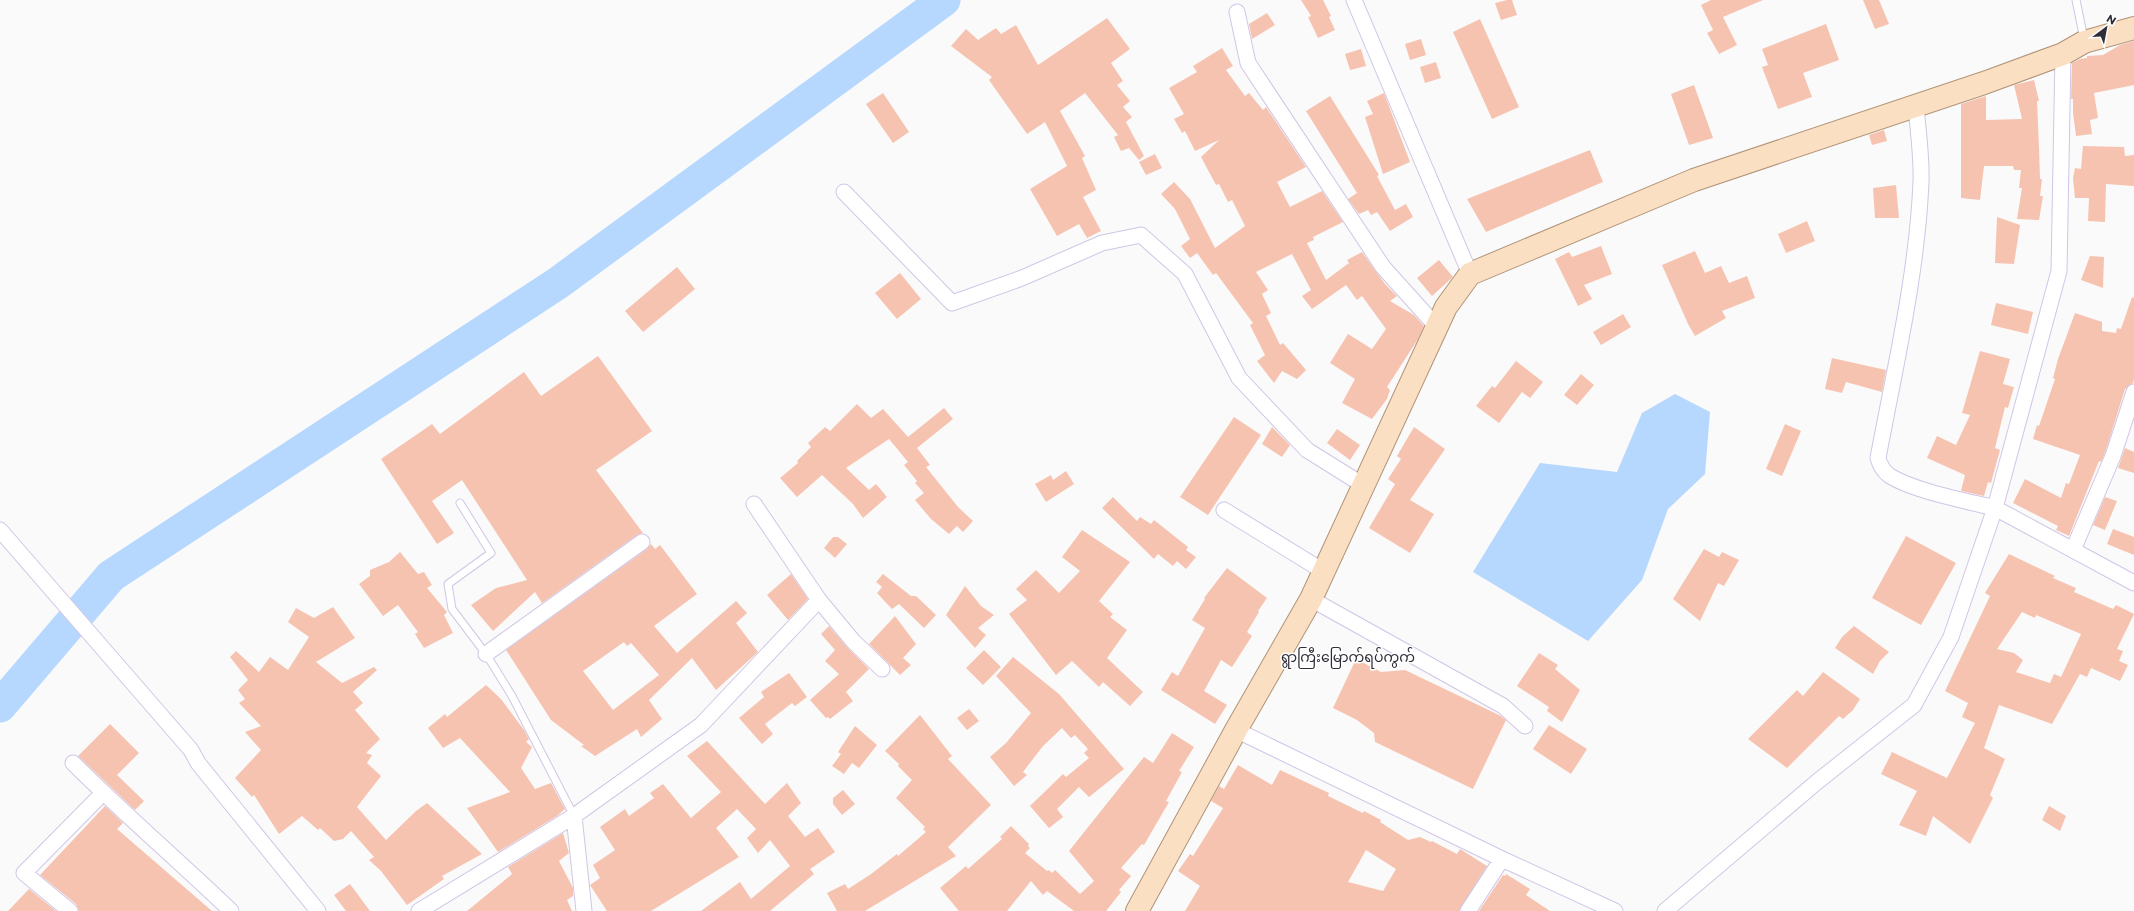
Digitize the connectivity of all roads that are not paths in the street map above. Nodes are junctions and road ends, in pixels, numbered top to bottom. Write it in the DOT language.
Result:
graph roads {
  1 [pos="1354,0"];
  2 [pos="2076,0"];
  3 [pos="1238,12"];
  4 [pos="2134,28"];
  5 [pos="2084,42"];
  6 [pos="2064,54"];
  7 [pos="1916,106"];
  8 [pos="844,192"];
  9 [pos="1470,274"];
  10 [pos="1437,327"];
  11 [pos="2134,392"];
  12 [pos="1363,485"];
  13 [pos="460,503"];
  14 [pos="754,504"];
  15 [pos="1996,508"];
  16 [pos="1224,510"];
  17 [pos="0,530"];
  18 [pos="642,542"];
  19 [pos="2073,550"];
  20 [pos="1323,572"];
  21 [pos="2134,583"];
  22 [pos="1311,598"];
  23 [pos="819,600"];
  24 [pos="486,654"];
  25 [pos="882,669"];
  26 [pos="1525,726"];
  27 [pos="1236,730"];
  28 [pos="73,763"];
  29 [pos="103,793"];
  30 [pos="574,816"];
  31 [pos="1502,859"];
  32 [pos="70,911"];
  33 [pos="231,911"];
  34 [pos="318,911"];
  35 [pos="419,911"];
  36 [pos="584,911"];
  37 [pos="1137,911"];
  38 [pos="1468,911"];
  39 [pos="1615,911"];
  40 [pos="1665,911"];
  1 -- 9 [label="street"];
  2 -- 5 [label="lane"];
  3 -- 10 [label="street"];
  4 -- 5 [label="main road"];
  5 -- 6 [label="main road"];
  6 -- 7 [label="main road"];
  6 -- 15 [label="street"];
  7 -- 9 [label="main road"];
  7 -- 15 [label="street"];
  8 -- 12 [label="street"];
  9 -- 10 [label="main road"];
  10 -- 12 [label="main road"];
  11 -- 19 [label="street"];
  12 -- 20 [label="main road"];
  13 -- 24 [label="lane"];
  14 -- 23 [label="street"];
  15 -- 19 [label="street"];
  15 -- 40 [label="street"];
  16 -- 20 [label="street"];
  17 -- 34 [label="street"];
  18 -- 24 [label="street"];
  19 -- 21 [label="street"];
  20 -- 22 [label="main road"];
  22 -- 26 [label="street"];
  22 -- 27 [label="main road"];
  23 -- 25 [label="street"];
  23 -- 30 [label="street"];
  24 -- 30 [label="lane"];
  27 -- 31 [label="street"];
  27 -- 37 [label="main road"];
  28 -- 29 [label="street"];
  29 -- 32 [label="street"];
  29 -- 33 [label="street"];
  30 -- 35 [label="street"];
  30 -- 36 [label="street"];
  31 -- 38 [label="street"];
  31 -- 39 [label="street"];
}
